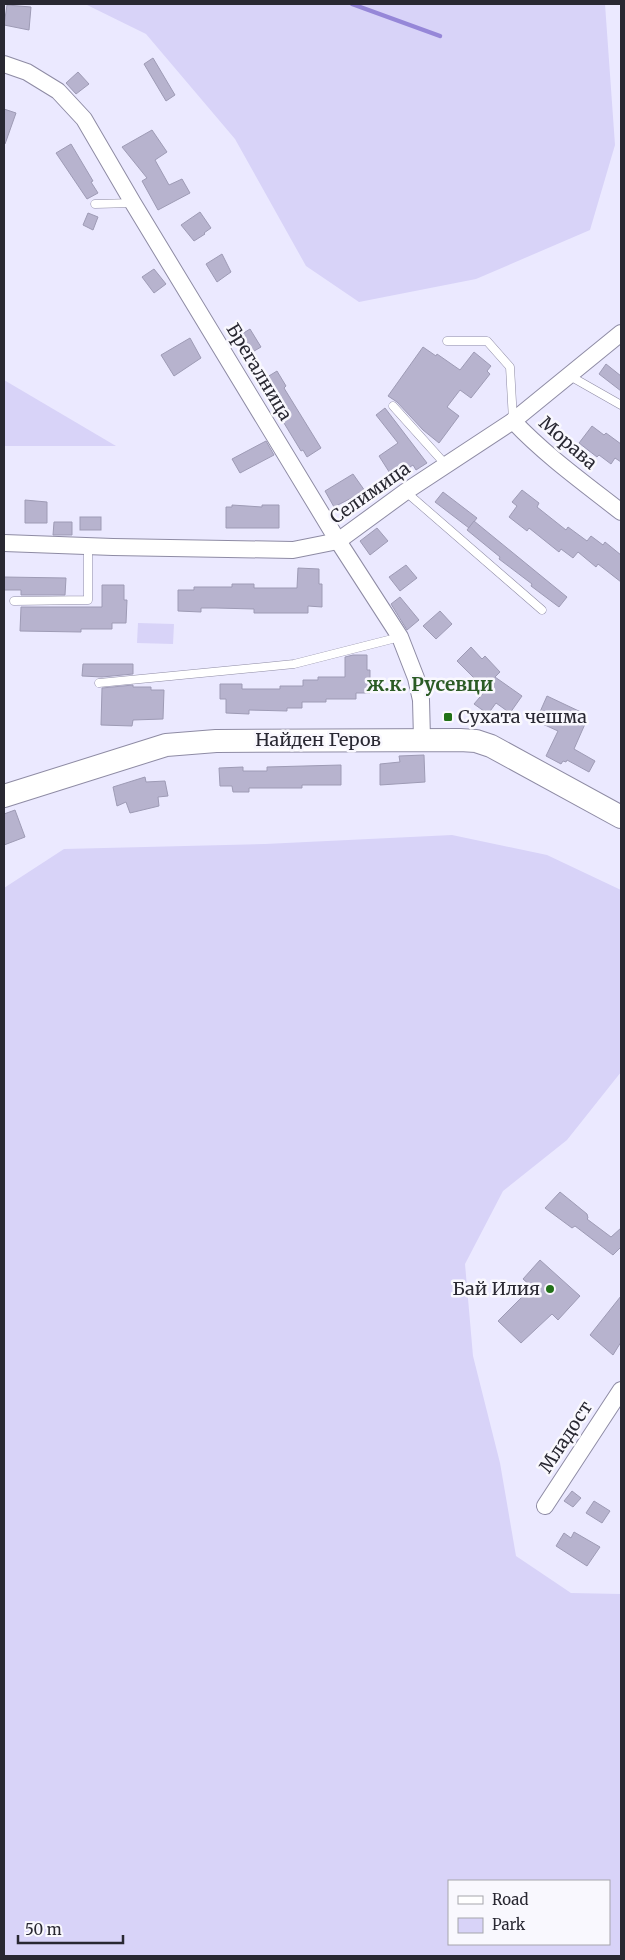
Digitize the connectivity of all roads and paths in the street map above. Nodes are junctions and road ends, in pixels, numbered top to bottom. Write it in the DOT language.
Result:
graph roads {
  1 [pos="4,64"];
  2 [pos="132,202"];
  3 [pos="95,204"];
  4 [pos="621,333"];
  5 [pos="447,341"];
  6 [pos="570,376"];
  7 [pos="621,405"];
  8 [pos="393,406"];
  9 [pos="513,421"];
  10 [pos="446,465"];
  11 [pos="405,492"];
  12 [pos="621,512"];
  13 [pos="338,541"];
  14 [pos="4,543"];
  15 [pos="88,546"];
  16 [pos="14,601"];
  17 [pos="542,610"];
  18 [pos="400,637"];
  19 [pos="99,683"];
  20 [pos="422,739"];
  21 [pos="4,796"];
  22 [pos="621,817"];
  23 [pos="621,1390"];
  24 [pos="544,1506"];
  1 -- 2 [label="street, Брегалница"];
  2 -- 3 [label="lane"];
  2 -- 13 [label="street, Брегалница"];
  4 -- 6 [label="street, Селимица"];
  5 -- 9 [label="lane"];
  6 -- 7 [label="lane"];
  6 -- 9 [label="street, Селимица"];
  8 -- 10 [label="lane"];
  9 -- 10 [label="street, Селимица"];
  9 -- 12 [label="street, Морава"];
  10 -- 11 [label="street, Селимица"];
  11 -- 13 [label="street, Селимица"];
  11 -- 17 [label="lane"];
  13 -- 15 [label="street, Селимица"];
  13 -- 18 [label="street, Брегалница"];
  14 -- 15 [label="street, Селимица"];
  15 -- 16 [label="lane"];
  18 -- 19 [label="lane"];
  18 -- 20 [label="street, Брегалница"];
  20 -- 21 [label="street, Найден Геров"];
  20 -- 22 [label="street, Найден Геров"];
  23 -- 24 [label="street, Младост"];
}
